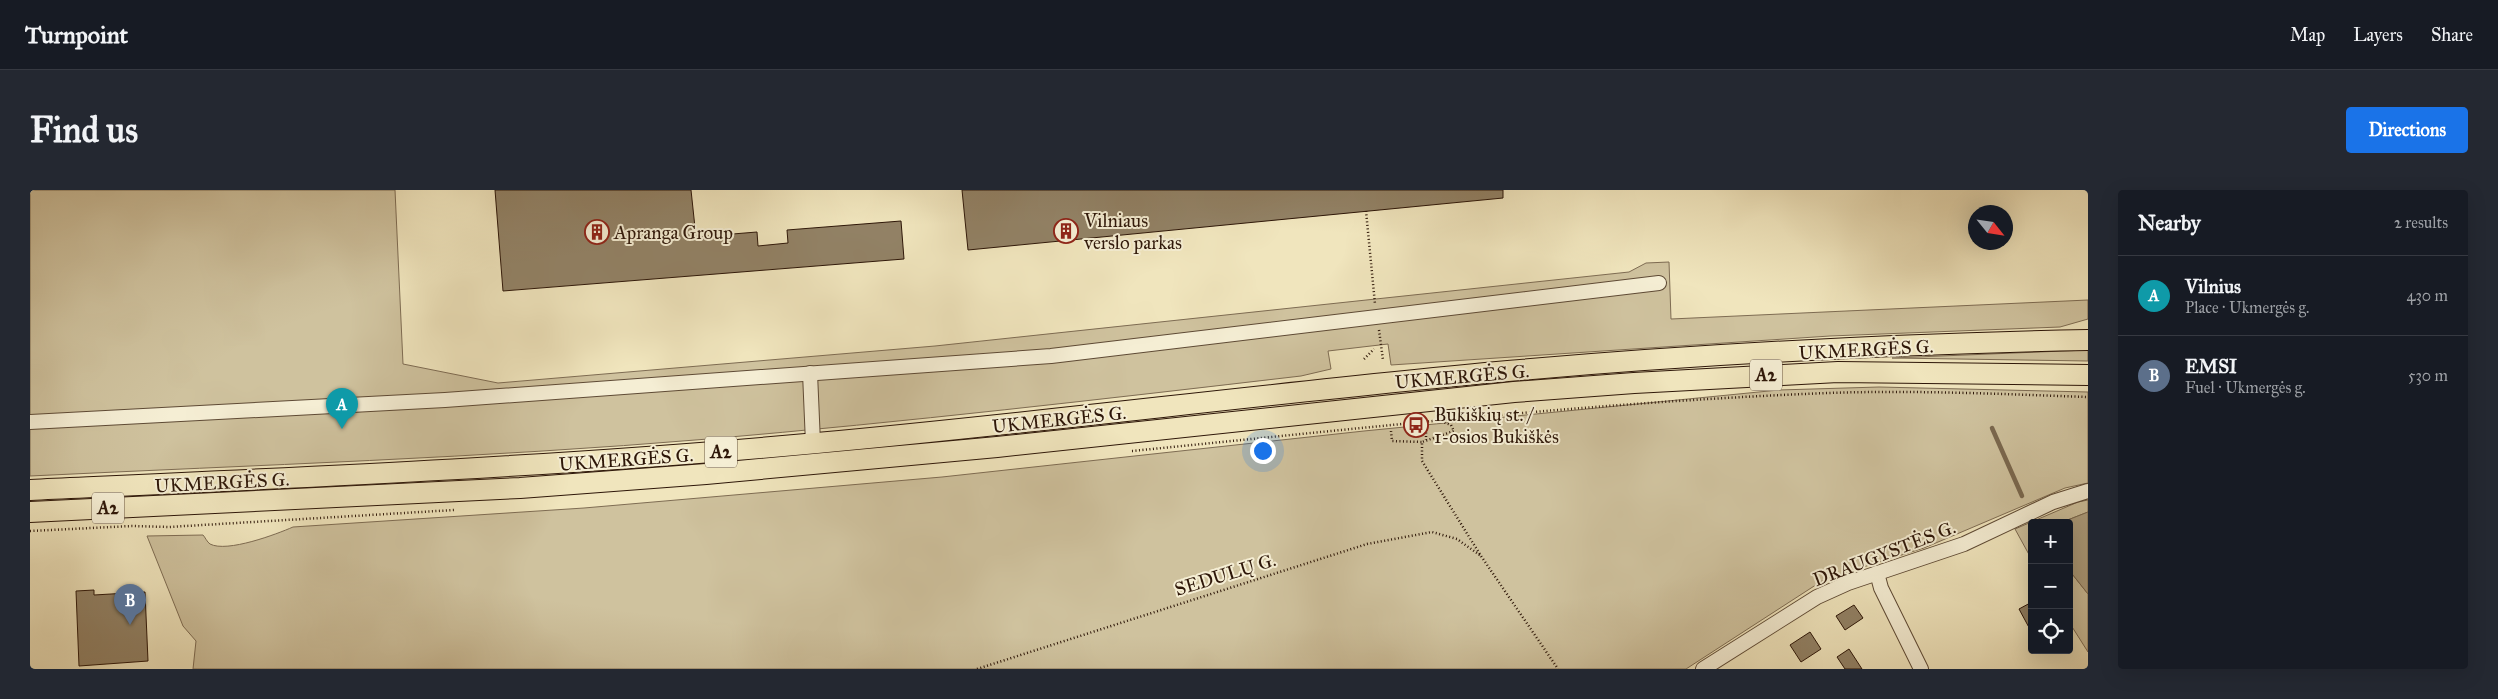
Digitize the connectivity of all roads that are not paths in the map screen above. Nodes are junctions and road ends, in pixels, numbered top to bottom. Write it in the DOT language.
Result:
graph roads {
  1 [pos="1659,283"];
  2 [pos="2088,340"];
  3 [pos="810,373"];
  4 [pos="2088,375"];
  5 [pos="30,422"];
  6 [pos="813,444"];
  7 [pos="30,490"];
  8 [pos="2088,491"];
  9 [pos="30,512"];
  10 [pos="1877,573"];
  11 [pos="1703,669"];
  12 [pos="1921,669"];
  1 -- 3 [label="street"];
  2 -- 6 [label="highway, UKMERGĖS G. / A2"];
  3 -- 5 [label="street"];
  3 -- 6 [label="street"];
  4 -- 9 [label="highway, UKMERGĖS G. / A2"];
  6 -- 7 [label="highway, UKMERGĖS G. / A2"];
  8 -- 10 [label="street, DRAUGYSTĖS G."];
  10 -- 11 [label="street, DRAUGYSTĖS G."];
  10 -- 12 [label="street"];
}
